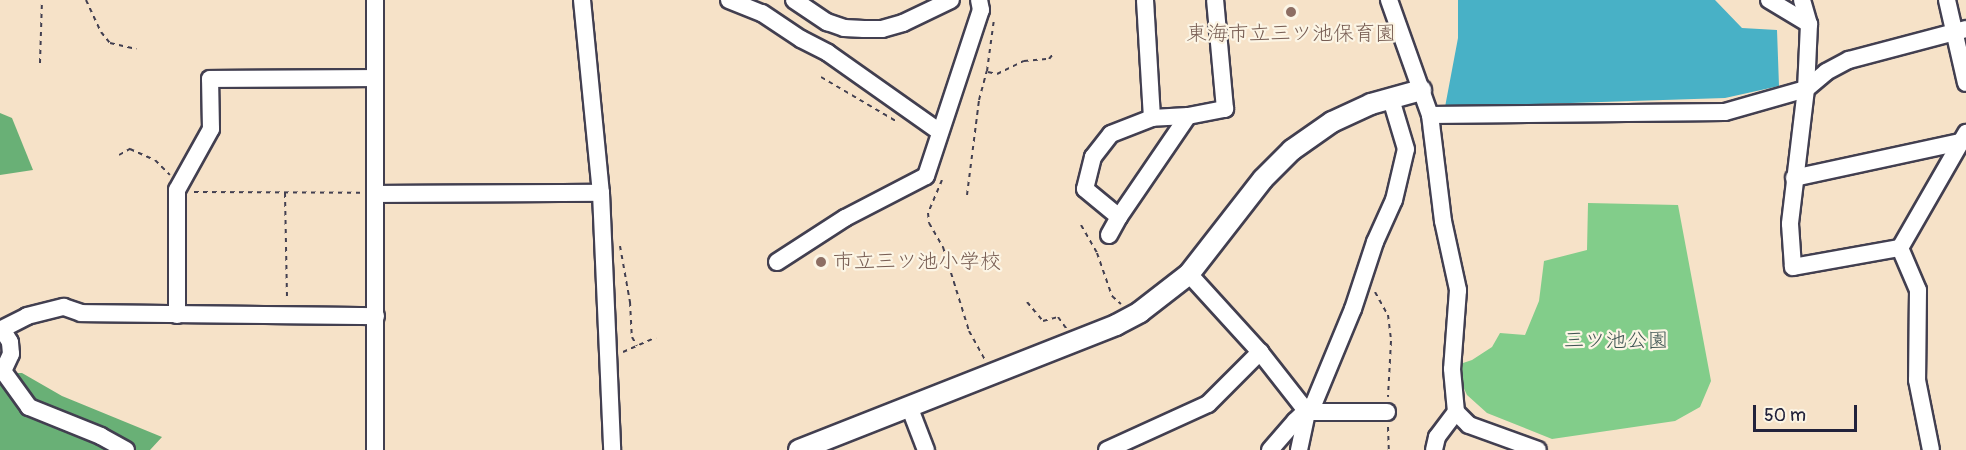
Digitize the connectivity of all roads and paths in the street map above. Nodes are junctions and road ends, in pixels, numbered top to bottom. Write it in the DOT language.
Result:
graph roads {
  1 [pos="42,0"];
  2 [pos="86,0"];
  3 [pos="375,0"];
  4 [pos="582,0"];
  5 [pos="729,0"];
  6 [pos="794,0"];
  7 [pos="951,0"];
  8 [pos="1145,0"];
  9 [pos="1215,0"];
  10 [pos="1389,0"];
  11 [pos="1769,0"];
  12 [pos="1802,0"];
  13 [pos="1947,0"];
  14 [pos="980,5"];
  15 [pos="1809,24"];
  16 [pos="1961,31"];
  17 [pos="136,49"];
  18 [pos="1053,54"];
  19 [pos="40,63"];
  20 [pos="987,71"];
  21 [pos="821,77"];
  22 [pos="374,78"];
  23 [pos="1966,83"];
  24 [pos="1421,90"];
  25 [pos="1806,90"];
  26 [pos="1391,99"];
  27 [pos="1430,115"];
  28 [pos="1188,116"];
  29 [pos="1152,118"];
  30 [pos="897,122"];
  31 [pos="940,132"];
  32 [pos="1964,138"];
  33 [pos="119,155"];
  34 [pos="931,160"];
  35 [pos="1794,178"];
  36 [pos="178,187"];
  37 [pos="285,193"];
  38 [pos="601,193"];
  39 [pos="376,194"];
  40 [pos="967,195"];
  41 [pos="1119,217"];
  42 [pos="1081,225"];
  43 [pos="1109,235"];
  44 [pos="620,244"];
  45 [pos="1900,248"];
  46 [pos="777,262"];
  47 [pos="1189,274"];
  48 [pos="1363,276"];
  49 [pos="1027,302"];
  50 [pos="287,303"];
  51 [pos="177,315"];
  52 [pos="376,316"];
  53 [pos="1131,317"];
  54 [pos="656,337"];
  55 [pos="1072,342"];
  56 [pos="637,346"];
  57 [pos="1260,352"];
  58 [pos="608,356"];
  59 [pos="992,374"];
  60 [pos="909,406"];
  61 [pos="1307,412"];
  62 [pos="1388,412"];
  63 [pos="1456,412"];
  64 [pos="126,450"];
  65 [pos="375,450"];
  66 [pos="612,450"];
  67 [pos="799,450"];
  68 [pos="926,450"];
  69 [pos="1107,450"];
  70 [pos="1270,450"];
  71 [pos="1299,450"];
  72 [pos="1389,450"];
  73 [pos="1434,450"];
  74 [pos="1538,450"];
  75 [pos="1931,450"];
  1 -- 19 [label="path"];
  2 -- 17 [label="path"];
  3 -- 22 [label="street"];
  4 -- 38 [label="street"];
  5 -- 31 [label="street"];
  6 -- 7 [label="street"];
  8 -- 29 [label="street"];
  9 -- 28 [label="street"];
  10 -- 24 [label="street"];
  11 -- 15 [label="street"];
  12 -- 15 [label="street"];
  13 -- 16 [label="street"];
  14 -- 20 [label="path"];
  14 -- 31 [label="street"];
  15 -- 25 [label="street"];
  16 -- 23 [label="street"];
  16 -- 25 [label="street"];
  18 -- 20 [label="path"];
  20 -- 40 [label="path"];
  21 -- 30 [label="path"];
  22 -- 36 [label="street"];
  22 -- 39 [label="street"];
  24 -- 26 [label="street"];
  24 -- 27 [label="street"];
  25 -- 27 [label="street"];
  25 -- 35 [label="street"];
  26 -- 47 [label="street"];
  26 -- 48 [label="street"];
  27 -- 63 [label="street"];
  28 -- 29 [label="street"];
  28 -- 41 [label="street"];
  29 -- 41 [label="street"];
  31 -- 34 [label="street"];
  32 -- 35 [label="street"];
  32 -- 45 [label="street"];
  33 -- 36 [label="path"];
  34 -- 46 [label="street"];
  34 -- 59 [label="path"];
  35 -- 45 [label="street"];
  36 -- 37 [label="path"];
  36 -- 51 [label="street"];
  37 -- 39 [label="path"];
  37 -- 50 [label="path"];
  38 -- 39 [label="street"];
  38 -- 58 [label="street"];
  39 -- 52 [label="street"];
  41 -- 43 [label="street"];
  42 -- 53 [label="path"];
  44 -- 56 [label="path"];
  45 -- 75 [label="street"];
  47 -- 53 [label="street"];
  47 -- 57 [label="street"];
  48 -- 61 [label="street"];
  48 -- 62 [label="path"];
  49 -- 55 [label="path"];
  51 -- 52 [label="street"];
  51 -- 64 [label="street"];
  52 -- 65 [label="street"];
  53 -- 55 [label="street"];
  54 -- 56 [label="path"];
  55 -- 59 [label="street"];
  56 -- 58 [label="path"];
  57 -- 61 [label="street"];
  57 -- 69 [label="street"];
  58 -- 66 [label="street"];
  59 -- 60 [label="street"];
  60 -- 67 [label="street"];
  60 -- 68 [label="street"];
  61 -- 62 [label="street"];
  61 -- 70 [label="street"];
  61 -- 71 [label="street"];
  62 -- 72 [label="path"];
  63 -- 73 [label="street"];
  63 -- 74 [label="street"];
}
